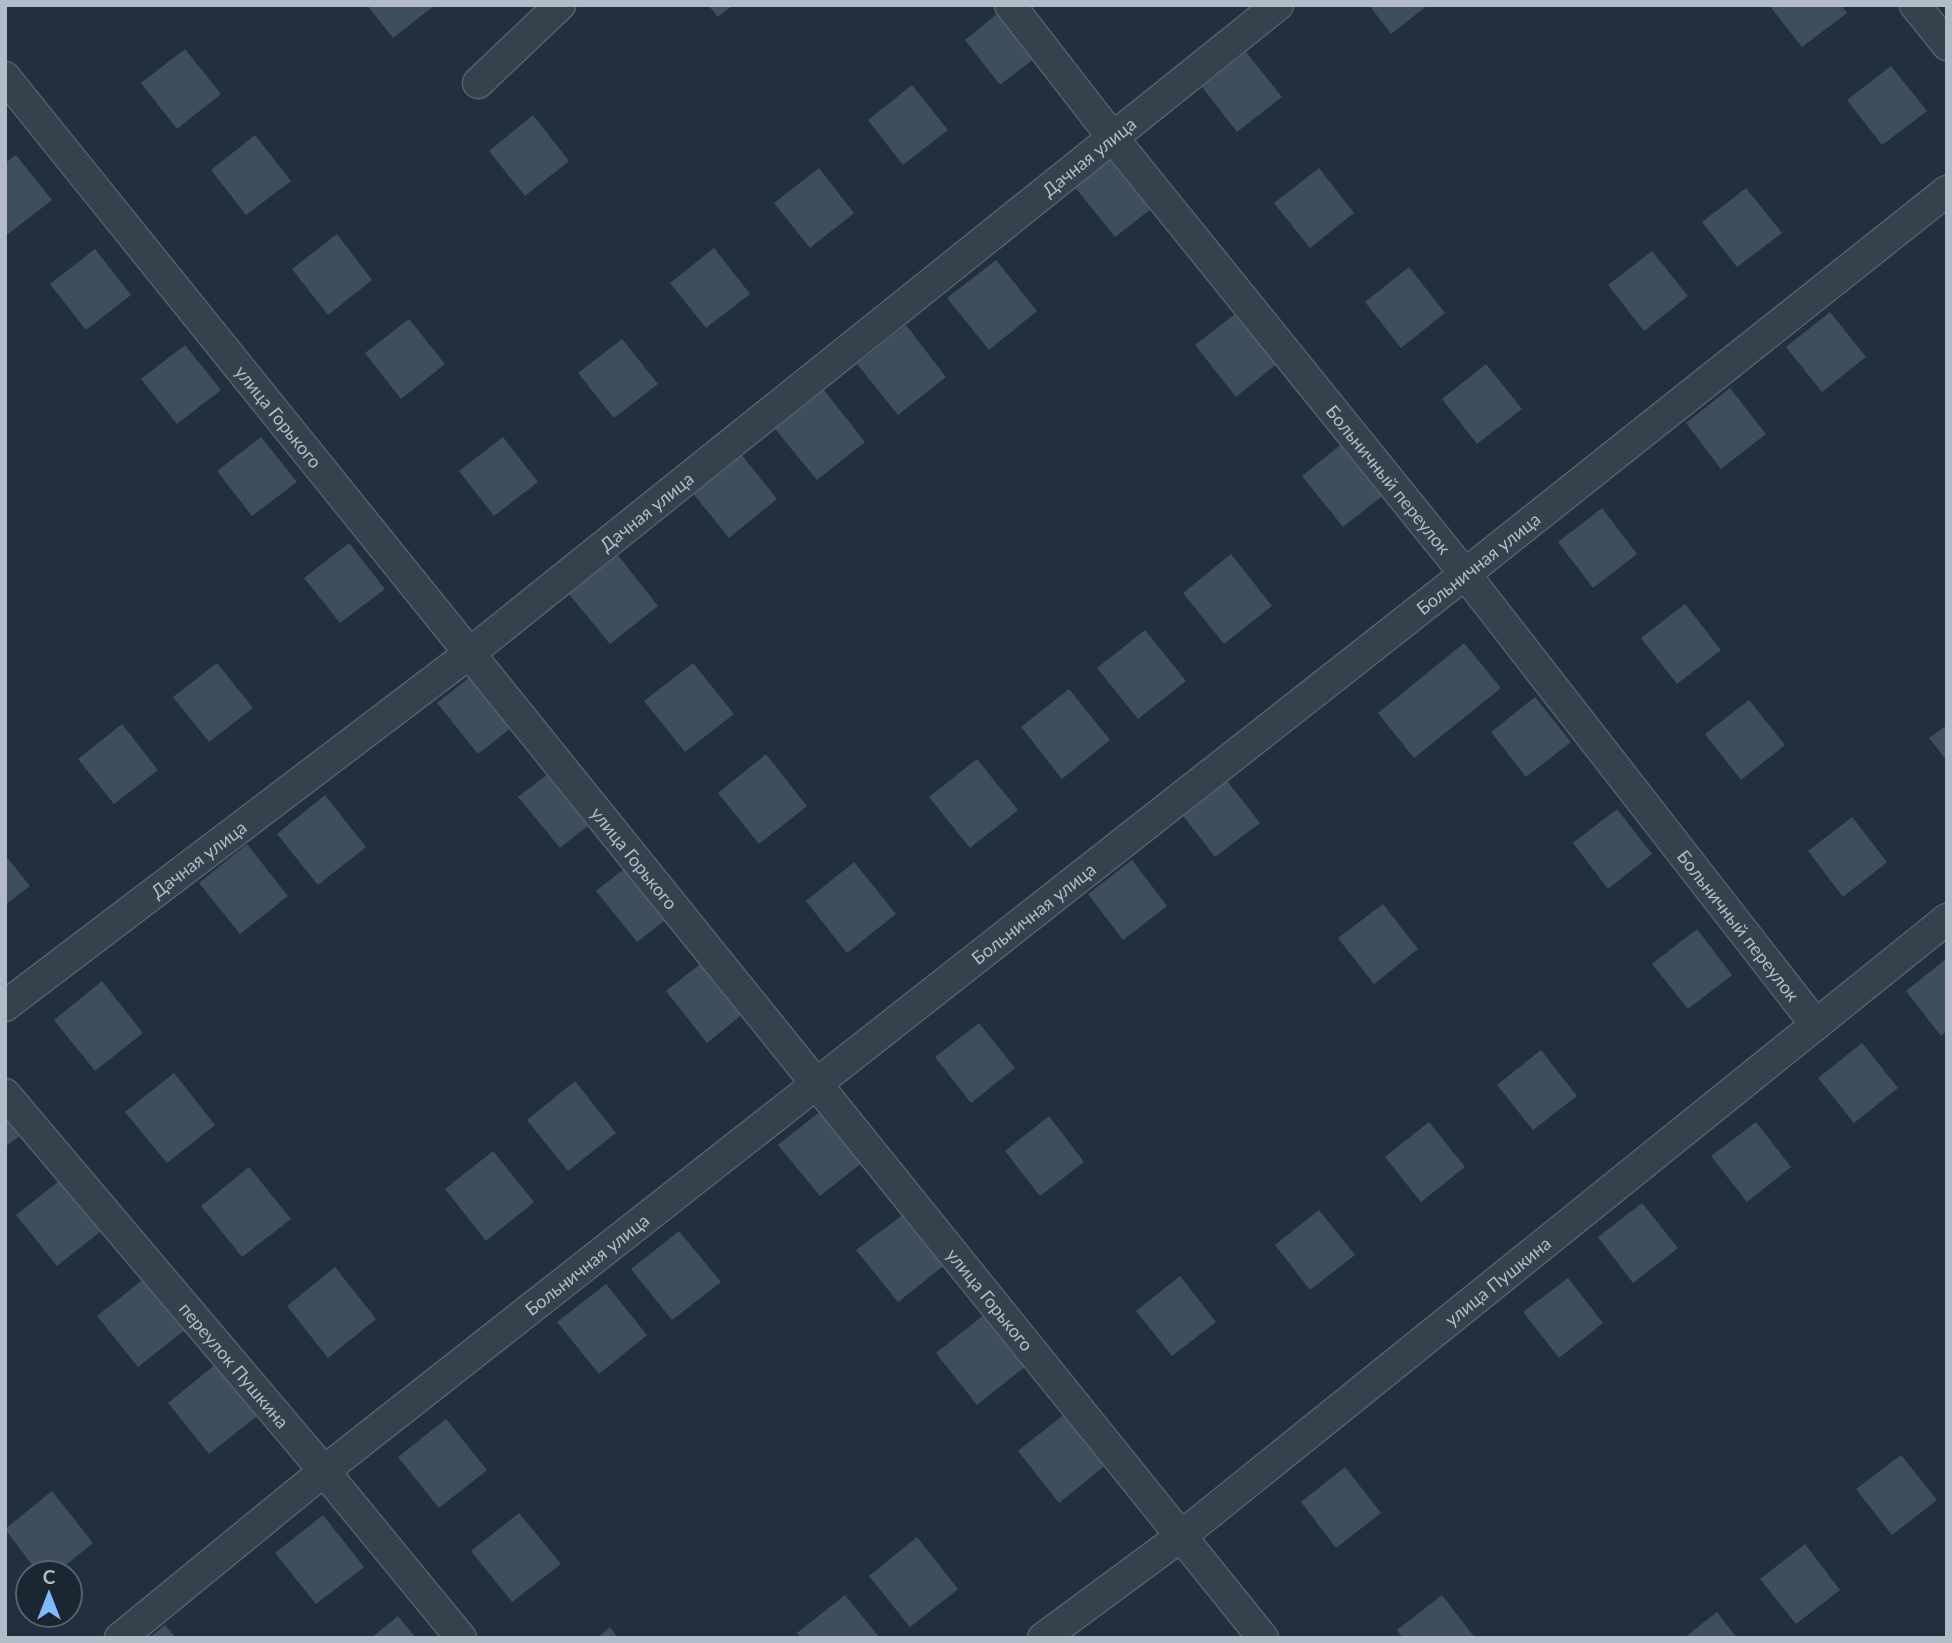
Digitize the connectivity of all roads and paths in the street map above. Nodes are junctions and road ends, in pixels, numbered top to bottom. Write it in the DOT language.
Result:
graph roads {
  1 [pos="559,5"];
  2 [pos="1010,5"];
  3 [pos="1278,5"];
  4 [pos="1915,5"];
  5 [pos="1947,45"];
  6 [pos="5,76"];
  7 [pos="478,83"];
  8 [pos="1113,138"];
  9 [pos="1947,191"];
  10 [pos="1465,574"];
  11 [pos="470,653"];
  12 [pos="1947,919"];
  13 [pos="5,1006"];
  14 [pos="1816,1025"];
  15 [pos="818,1083"];
  16 [pos="5,1094"];
  17 [pos="324,1471"];
  18 [pos="1180,1537"];
  19 [pos="120,1638"];
  20 [pos="461,1638"];
  21 [pos="1042,1638"];
  22 [pos="1263,1638"];
  1 -- 7 [label="street"];
  2 -- 8 [label="street, Больничный переулок"];
  3 -- 8 [label="street, Дачная улица"];
  4 -- 5 [label="street"];
  6 -- 11 [label="street, улица Горького"];
  8 -- 10 [label="street, Больничный переулок"];
  8 -- 11 [label="street, Дачная улица"];
  9 -- 10 [label="street, Больничная улица"];
  10 -- 14 [label="street, Больничный переулок"];
  10 -- 15 [label="street, Больничная улица"];
  11 -- 13 [label="street, Дачная улица"];
  11 -- 15 [label="street, улица Горького"];
  12 -- 14 [label="street, улица Пушкина"];
  14 -- 18 [label="street, улица Пушкина"];
  15 -- 17 [label="street, Больничная улица"];
  15 -- 18 [label="street, улица Горького"];
  16 -- 17 [label="street, переулок Пушкина"];
  17 -- 19 [label="street, Больничная улица"];
  17 -- 20 [label="street, переулок Пушкина"];
  18 -- 21 [label="street, улица Пушкина"];
  18 -- 22 [label="street, улица Горького"];
}
